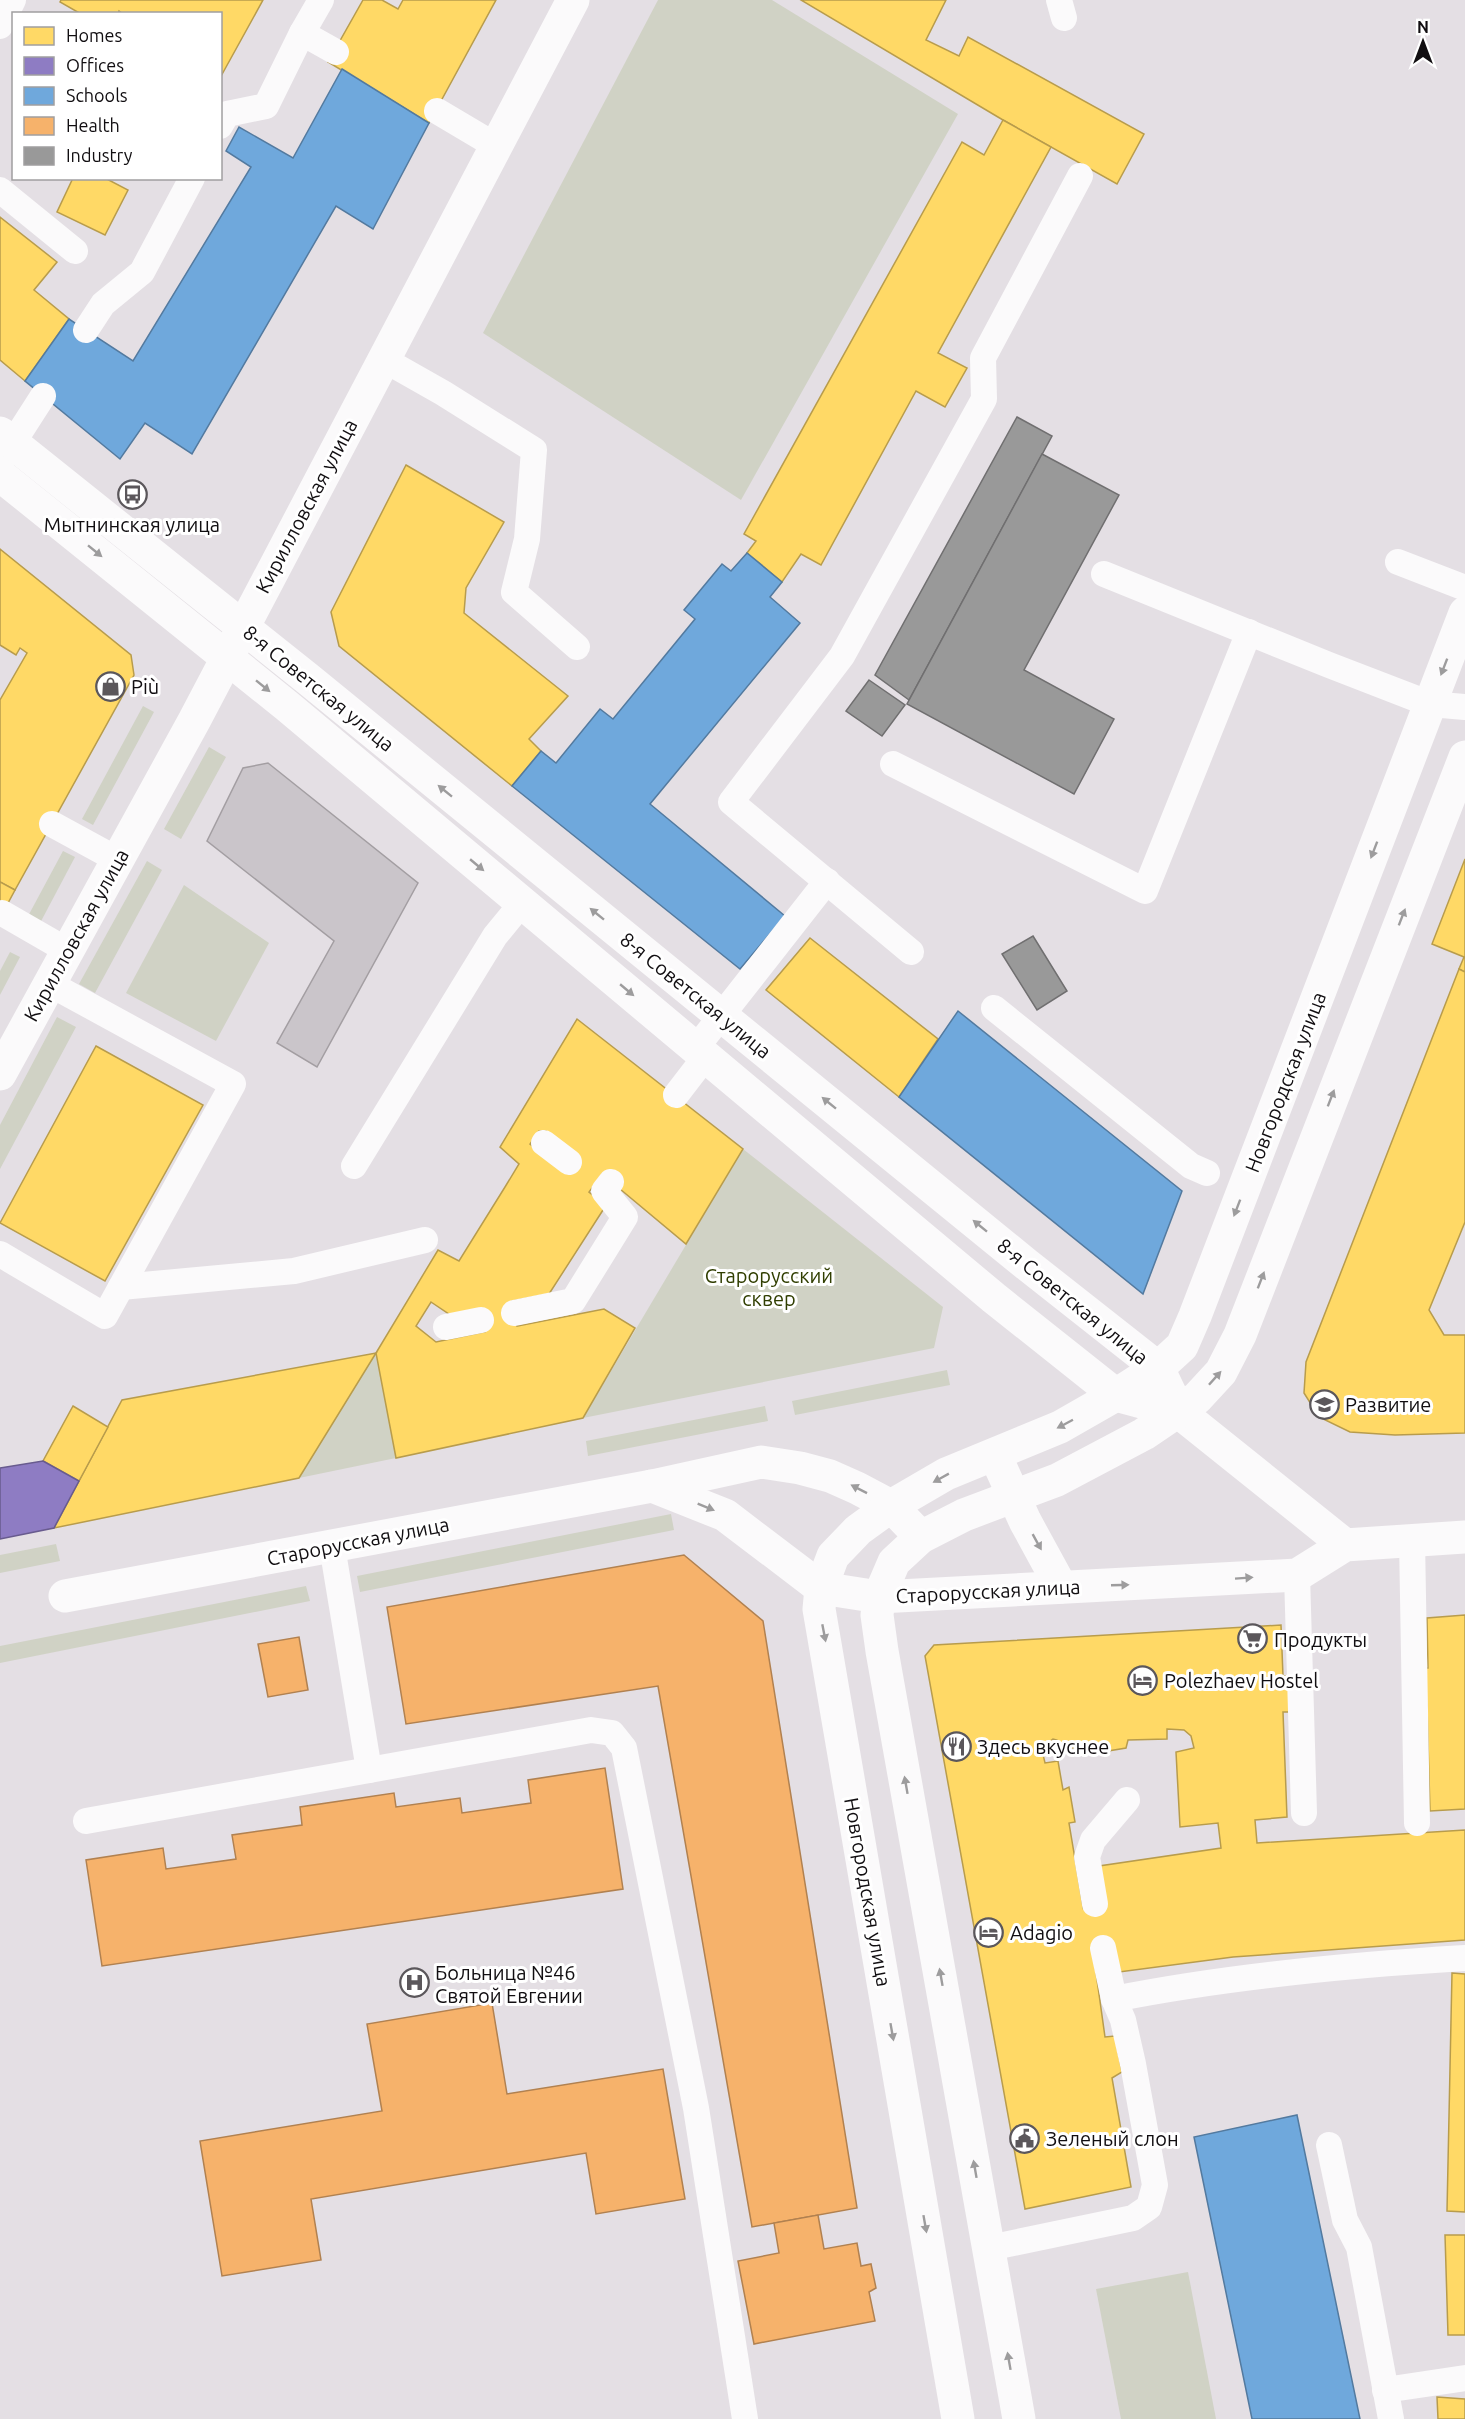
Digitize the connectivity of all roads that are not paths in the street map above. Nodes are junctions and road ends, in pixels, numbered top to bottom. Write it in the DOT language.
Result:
graph roads {
  1 [pos="13,0"];
  2 [pos="321,0"];
  3 [pos="573,0"];
  4 [pos="0,26"];
  5 [pos="302,33"];
  6 [pos="336,52"];
  7 [pos="437,111"];
  8 [pos="222,123"];
  9 [pos="496,146"];
  10 [pos="1080,176"];
  11 [pos="191,180"];
  12 [pos="0,190"];
  13 [pos="75,251"];
  14 [pos="86,330"];
  15 [pos="383,359"];
  16 [pos="43,396"];
  17 [pos="4,447"];
  18 [pos="0,475"];
  19 [pos="1398,562"];
  20 [pos="1104,574"];
  21 [pos="1465,588"];
  22 [pos="1465,613"];
  23 [pos="243,626"];
  24 [pos="1249,632"];
  25 [pos="577,647"];
  26 [pos="226,657"];
  27 [pos="1430,704"];
  28 [pos="1465,707"];
  29 [pos="1465,757"];
  30 [pos="893,764"];
  31 [pos="52,824"];
  32 [pos="118,860"];
  33 [pos="827,881"];
  34 [pos="522,903"];
  35 [pos="2,913"];
  36 [pos="68,951"];
  37 [pos="911,951"];
  38 [pos="50,984"];
  39 [pos="994,1008"];
  40 [pos="722,1016"];
  41 [pos="701,1052"];
  42 [pos="0,1074"];
  43 [pos="676,1095"];
  44 [pos="544,1143"];
  45 [pos="569,1162"];
  46 [pos="354,1166"];
  47 [pos="1207,1173"];
  48 [pos="603,1185"];
  49 [pos="425,1240"];
  50 [pos="0,1254"];
  51 [pos="121,1287"];
  52 [pos="514,1313"];
  53 [pos="481,1320"];
  54 [pos="446,1327"];
  55 [pos="1158,1368"];
  56 [pos="1116,1395"];
  57 [pos="1179,1412"];
  58 [pos="994,1455"];
  59 [pos="652,1485"];
  60 [pos="1014,1496"];
  61 [pos="891,1506"];
  62 [pos="921,1537"];
  63 [pos="1465,1537"];
  64 [pos="1412,1540"];
  65 [pos="1345,1545"];
  66 [pos="332,1546"];
  67 [pos="1297,1575"];
  68 [pos="1061,1587"];
  69 [pos="821,1588"];
  70 [pos="65,1596"];
  71 [pos="879,1597"];
  72 [pos="369,1770"];
  73 [pos="1127,1800"];
  74 [pos="1304,1813"];
  75 [pos="86,1821"];
  76 [pos="1417,1823"];
  77 [pos="1095,1904"];
  78 [pos="1103,1948"];
  79 [pos="1465,1958"];
  80 [pos="1114,1999"];
  81 [pos="1329,2145"];
  82 [pos="989,2248"];
  83 [pos="1465,2378"];
  84 [pos="1385,2390"];
  85 [pos="745,2419"];
  86 [pos="958,2419"];
  87 [pos="1019,2419"];
  88 [pos="1391,2419"];
  1 -- 4 [label="lane"];
  2 -- 5 [label="lane"];
  3 -- 9 [label="street, Кирилловская улица"];
  5 -- 6 [label="lane"];
  5 -- 8 [label="lane"];
  7 -- 9 [label="lane"];
  9 -- 15 [label="street, Кирилловская улица"];
  10 -- 33 [label="lane"];
  11 -- 14 [label="lane"];
  12 -- 13 [label="lane"];
  15 -- 23 [label="street, Кирилловская улица"];
  15 -- 25 [label="lane"];
  16 -- 17 [label="lane"];
  17 -- 23 [label="street, 8-я Советская улица"];
  18 -- 26 [label="street, 8-я Советская улица, one-way"];
  19 -- 21 [label="lane"];
  20 -- 24 [label="lane"];
  22 -- 27 [label="street, Новгородская улица, one-way"];
  23 -- 26 [label="street, Кирилловская улица"];
  40 -- 23 [label="street, 8-я Советская улица, one-way"];
  24 -- 27 [label="lane"];
  24 -- 30 [label="lane"];
  26 -- 32 [label="street, Кирилловская улица"];
  26 -- 34 [label="street, 8-я Советская улица, one-way"];
  27 -- 28 [label="lane"];
  27 -- 55 [label="street, Новгородская улица, one-way"];
  57 -- 29 [label="street, one-way"];
  31 -- 32 [label="lane"];
  32 -- 36 [label="street, Кирилловская улица"];
  33 -- 37 [label="lane"];
  33 -- 40 [label="lane"];
  34 -- 41 [label="street, 8-я Советская улица, one-way"];
  34 -- 46 [label="lane"];
  35 -- 36 [label="lane"];
  36 -- 38 [label="street, Кирилловская улица"];
  38 -- 42 [label="street, Кирилловская улица"];
  38 -- 51 [label="lane"];
  39 -- 47 [label="lane"];
  40 -- 41 [label="lane"];
  55 -- 40 [label="street, 8-я Советская улица, one-way"];
  41 -- 43 [label="lane"];
  41 -- 56 [label="street, 8-я Советская улица"];
  44 -- 45 [label="lane"];
  48 -- 52 [label="lane"];
  49 -- 51 [label="lane"];
  50 -- 51 [label="lane"];
  53 -- 54 [label="lane"];
  55 -- 56 [label="street, Новгородская улица"];
  55 -- 57 [label="street, 8-я Советская улица"];
  56 -- 57 [label="street, 8-я Советская улица"];
  56 -- 58 [label="street, Новгородская улица, one-way"];
  57 -- 60 [label="street"];
  57 -- 65 [label="street"];
  58 -- 60 [label="street"];
  58 -- 61 [label="street, Новгородская улица, one-way"];
  61 -- 59 [label="street, Старорусская улица, one-way"];
  59 -- 66 [label="street, Старорусская улица"];
  59 -- 69 [label="street, Старорусская улица, one-way"];
  60 -- 62 [label="street"];
  60 -- 68 [label="street, one-way"];
  61 -- 62 [label="street, Старорусская улица"];
  61 -- 69 [label="street, Новгородская улица"];
  62 -- 71 [label="street"];
  63 -- 64 [label="street, Старорусская улица"];
  64 -- 65 [label="street, Старорусская улица"];
  64 -- 76 [label="lane"];
  65 -- 67 [label="street, Старорусская улица"];
  66 -- 70 [label="street, Старорусская улица"];
  66 -- 72 [label="lane"];
  68 -- 67 [label="street, Старорусская улица, one-way"];
  67 -- 74 [label="lane"];
  68 -- 71 [label="street, Старорусская улица"];
  69 -- 71 [label="street, Старорусская улица"];
  69 -- 86 [label="street, Новгородская улица, one-way"];
  82 -- 71 [label="street, one-way"];
  72 -- 75 [label="lane"];
  72 -- 85 [label="lane"];
  73 -- 77 [label="lane"];
  78 -- 80 [label="lane"];
  79 -- 80 [label="lane"];
  80 -- 82 [label="lane"];
  81 -- 84 [label="lane"];
  87 -- 82 [label="street, one-way"];
  83 -- 84 [label="lane"];
  84 -- 88 [label="lane"];
}
